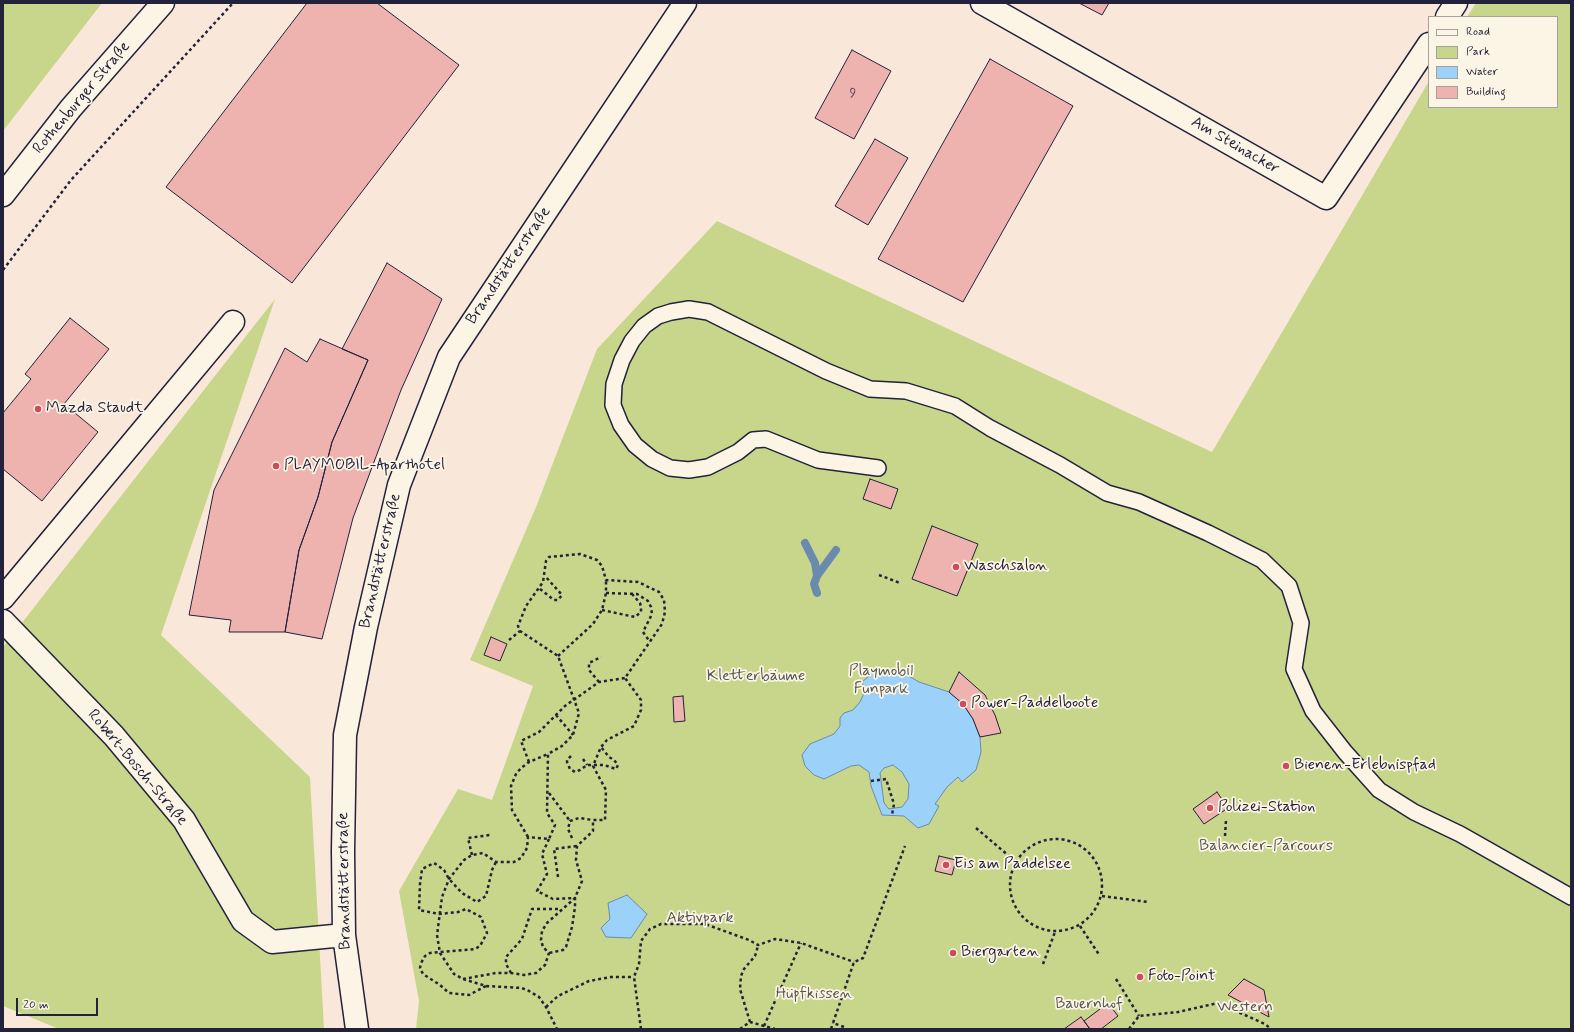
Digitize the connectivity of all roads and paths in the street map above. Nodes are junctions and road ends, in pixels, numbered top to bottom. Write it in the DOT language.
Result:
graph roads {
  1 [pos="163,3"];
  2 [pos="233,3"];
  3 [pos="685,3"];
  4 [pos="982,3"];
  5 [pos="1456,3"];
  6 [pos="1448,16"];
  7 [pos="1428,45"];
  8 [pos="3,195"];
  9 [pos="3,270"];
  10 [pos="233,322"];
  11 [pos="878,468"];
  12 [pos="544,575"];
  13 [pos="879,575"];
  14 [pos="606,580"];
  15 [pos="900,583"];
  16 [pos="540,589"];
  17 [pos="606,593"];
  18 [pos="631,594"];
  19 [pos="3,598"];
  20 [pos="602,610"];
  21 [pos="3,621"];
  22 [pos="520,631"];
  23 [pos="509,640"];
  24 [pos="650,642"];
  25 [pos="558,656"];
  26 [pos="601,657"];
  27 [pos="625,678"];
  28 [pos="599,682"];
  29 [pos="574,699"];
  30 [pos="556,715"];
  31 [pos="573,735"];
  32 [pos="601,747"];
  33 [pos="548,754"];
  34 [pos="571,756"];
  35 [pos="583,760"];
  36 [pos="529,762"];
  37 [pos="587,764"];
  38 [pos="593,766"];
  39 [pos="871,781"];
  40 [pos="548,792"];
  41 [pos="892,815"];
  42 [pos="593,820"];
  43 [pos="1226,820"];
  44 [pos="570,821"];
  45 [pos="976,828"];
  46 [pos="490,835"];
  47 [pos="1225,836"];
  48 [pos="528,837"];
  49 [pos="572,838"];
  50 [pos="549,839"];
  51 [pos="577,846"];
  52 [pos="905,846"];
  53 [pos="472,855"];
  54 [pos="496,862"];
  55 [pos="1016,862"];
  56 [pos="558,877"];
  57 [pos="449,879"];
  58 [pos="1102,896"];
  59 [pos="1571,897"];
  60 [pos="574,898"];
  61 [pos="1148,902"];
  62 [pos="562,908"];
  63 [pos="439,914"];
  64 [pos="1080,926"];
  65 [pos="1055,932"];
  66 [pos="344,935"];
  67 [pos="801,943"];
  68 [pos="758,945"];
  69 [pos="440,953"];
  70 [pos="549,953"];
  71 [pos="1100,956"];
  72 [pos="854,962"];
  73 [pos="1043,964"];
  74 [pos="511,973"];
  75 [pos="634,977"];
  76 [pos="463,979"];
  77 [pos="1116,980"];
  78 [pos="486,986"];
  79 [pos="546,1007"];
  80 [pos="1139,1016"];
  81 [pos="750,1022"];
  82 [pos="834,1023"];
  83 [pos="764,1026"];
  84 [pos="844,1027"];
  85 [pos="357,1029"];
  86 [pos="556,1029"];
  87 [pos="641,1029"];
  88 [pos="740,1029"];
  89 [pos="775,1029"];
  90 [pos="831,1029"];
  91 [pos="1129,1029"];
  92 [pos="1270,1029"];
  1 -- 8 [label="street, Rothenburger Straße"];
  2 -- 9 [label="path"];
  3 -- 66 [label="street, Brandstätterstraße"];
  4 -- 7 [label="street, Am Steinacker"];
  5 -- 6 [label="street"];
  10 -- 19 [label="street"];
  11 -- 59 [label="lane"];
  12 -- 14 [label="path"];
  12 -- 16 [label="path"];
  12 -- 16 [label="path"];
  13 -- 15 [label="path"];
  14 -- 17 [label="path"];
  14 -- 24 [label="path"];
  16 -- 22 [label="path"];
  17 -- 18 [label="path"];
  17 -- 20 [label="path"];
  18 -- 20 [label="path"];
  18 -- 24 [label="path"];
  20 -- 25 [label="path"];
  21 -- 66 [label="street, Robert-Bosch-Straße"];
  22 -- 23 [label="path"];
  22 -- 25 [label="path"];
  24 -- 27 [label="path"];
  25 -- 29 [label="path"];
  26 -- 28 [label="path"];
  27 -- 28 [label="path"];
  27 -- 32 [label="path"];
  28 -- 29 [label="path"];
  29 -- 30 [label="path"];
  29 -- 31 [label="path"];
  30 -- 31 [label="path"];
  30 -- 36 [label="path"];
  31 -- 33 [label="path"];
  32 -- 38 [label="path"];
  32 -- 38 [label="path"];
  33 -- 36 [label="path"];
  33 -- 40 [label="path"];
  34 -- 37 [label="path"];
  35 -- 37 [label="path"];
  36 -- 48 [label="path"];
  37 -- 38 [label="path"];
  38 -- 42 [label="path"];
  39 -- 41 [label="path"];
  40 -- 44 [label="path"];
  40 -- 50 [label="path"];
  42 -- 44 [label="path"];
  42 -- 51 [label="path"];
  43 -- 47 [label="path"];
  44 -- 49 [label="path"];
  45 -- 55 [label="path"];
  46 -- 53 [label="path"];
  48 -- 50 [label="path"];
  48 -- 54 [label="path"];
  50 -- 60 [label="path"];
  51 -- 56 [label="path"];
  51 -- 60 [label="path"];
  52 -- 72 [label="path"];
  53 -- 54 [label="path"];
  53 -- 57 [label="path"];
  54 -- 57 [label="path"];
  55 -- 58 [label="path"];
  55 -- 65 [label="path"];
  57 -- 63 [label="path"];
  57 -- 63 [label="path"];
  58 -- 61 [label="path"];
  58 -- 64 [label="path"];
  60 -- 62 [label="path"];
  60 -- 70 [label="path"];
  62 -- 70 [label="path"];
  62 -- 74 [label="path"];
  63 -- 69 [label="path"];
  63 -- 69 [label="path"];
  64 -- 65 [label="path"];
  64 -- 71 [label="path"];
  65 -- 73 [label="path"];
  66 -- 85 [label="street, Brandstätterstraße"];
  67 -- 68 [label="path"];
  67 -- 72 [label="path"];
  67 -- 83 [label="path"];
  68 -- 75 [label="path"];
  68 -- 81 [label="path"];
  69 -- 76 [label="path"];
  69 -- 78 [label="path"];
  70 -- 74 [label="path"];
  72 -- 82 [label="path"];
  74 -- 76 [label="path"];
  75 -- 79 [label="path"];
  75 -- 87 [label="path"];
  76 -- 78 [label="path"];
  77 -- 80 [label="path"];
  78 -- 79 [label="path"];
  79 -- 86 [label="path"];
  80 -- 91 [label="path"];
  80 -- 92 [label="path"];
  81 -- 83 [label="path"];
  81 -- 88 [label="path"];
  82 -- 84 [label="path"];
  82 -- 90 [label="path"];
  83 -- 89 [label="path"];
}
